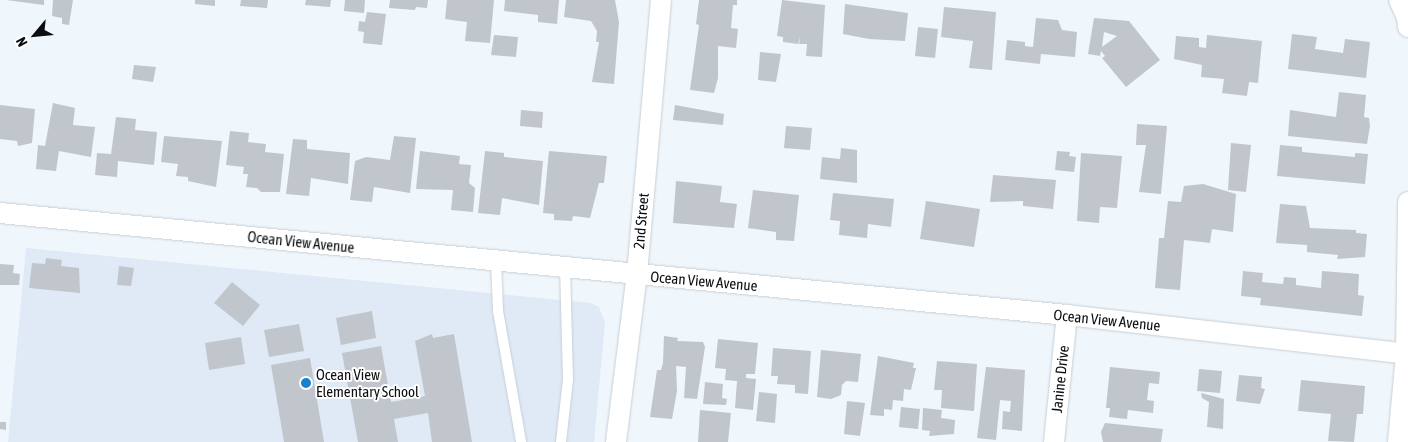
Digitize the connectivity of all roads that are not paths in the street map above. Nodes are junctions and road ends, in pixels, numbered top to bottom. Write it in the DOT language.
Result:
graph roads {
  1 [pos="661,0"];
  2 [pos="1398,0"];
  3 [pos="1408,27"];
  4 [pos="1408,202"];
  5 [pos="0,213"];
  6 [pos="496,261"];
  7 [pos="565,267"];
  8 [pos="637,274"];
  9 [pos="1067,315"];
  10 [pos="1407,354"];
  11 [pos="521,442"];
  12 [pos="560,442"];
  13 [pos="616,442"];
  14 [pos="1054,442"];
  15 [pos="1398,442"];
  1 -- 8 [label="street, 2nd Street"];
  2 -- 3 [label="street"];
  4 -- 10 [label="street"];
  5 -- 6 [label="street, Ocean View Avenue"];
  6 -- 7 [label="street, Ocean View Avenue"];
  6 -- 11 [label="lane"];
  7 -- 8 [label="street, Ocean View Avenue"];
  7 -- 12 [label="lane"];
  8 -- 9 [label="street, Ocean View Avenue"];
  8 -- 13 [label="street, 2nd Street"];
  9 -- 10 [label="street, Ocean View Avenue"];
  9 -- 14 [label="street, Janine Drive"];
  10 -- 15 [label="street"];
}
